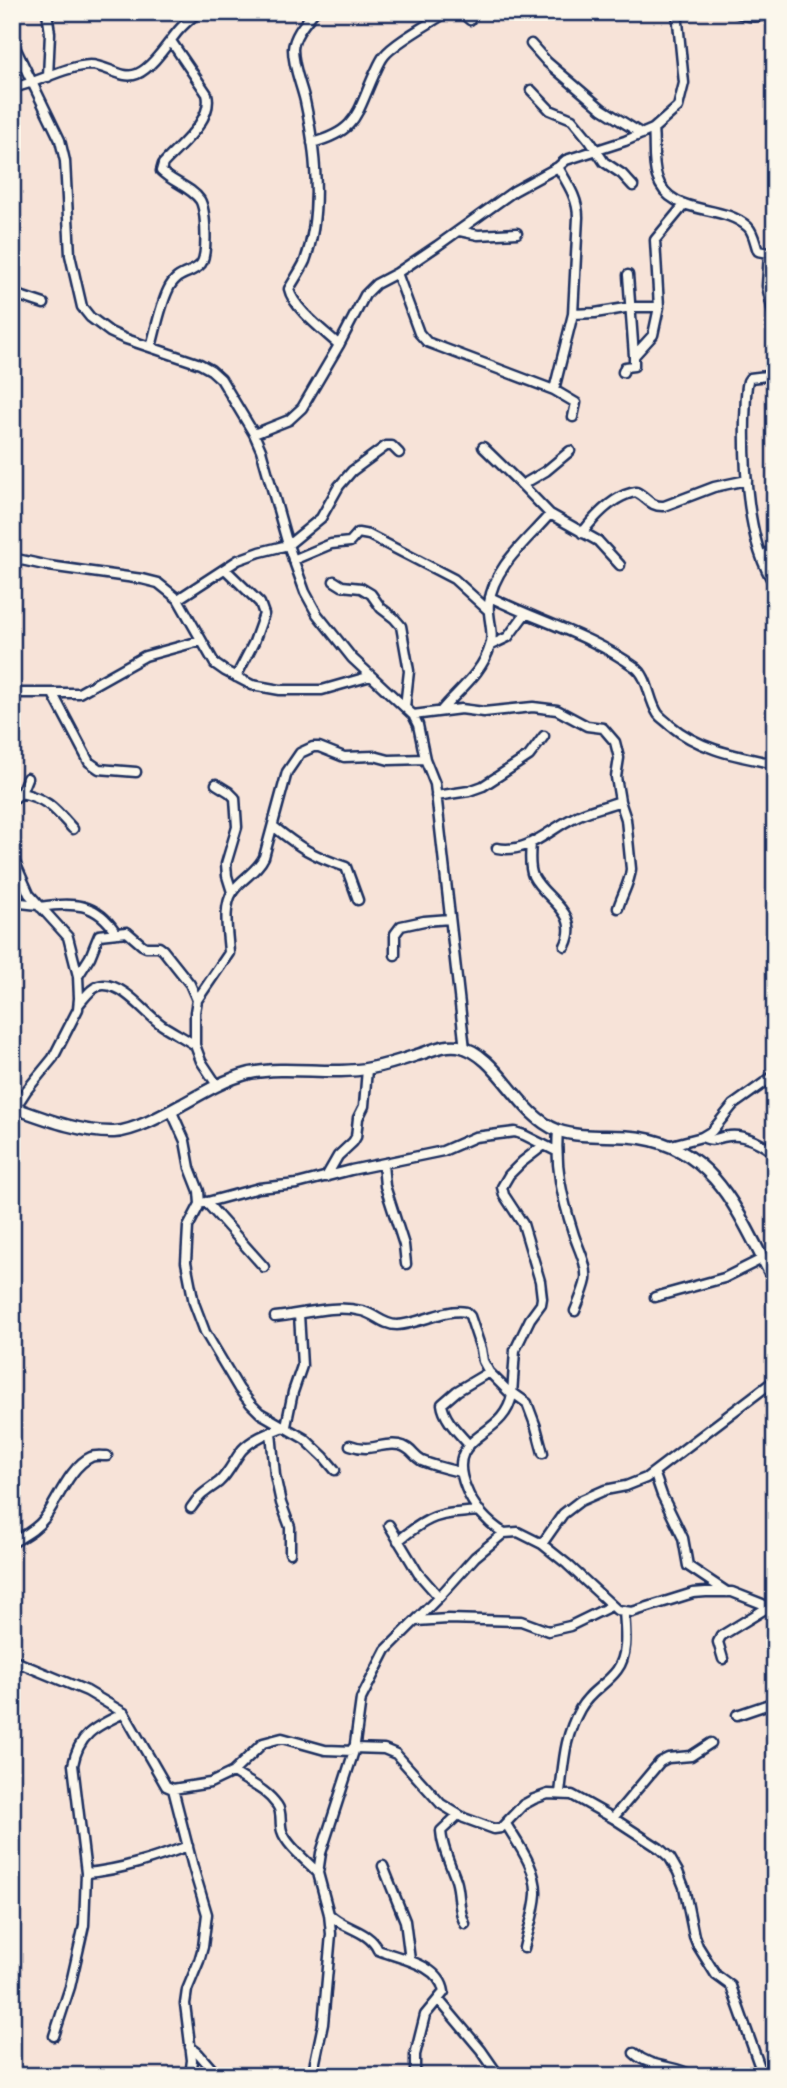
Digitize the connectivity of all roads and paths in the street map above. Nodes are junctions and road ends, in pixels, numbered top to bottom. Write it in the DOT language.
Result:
graph roads {
  1 [pos="47,12"];
  2 [pos="198,12"];
  3 [pos="314,12"];
  4 [pos="447,12"];
  5 [pos="461,12"];
  6 [pos="677,12"];
  7 [pos="735,12"];
  8 [pos="770,12"];
  9 [pos="470,20"];
  10 [pos="12,41"];
  11 [pos="171,41"];
  12 [pos="531,44"];
  13 [pos="48,77"];
  14 [pos="32,84"];
  15 [pos="12,88"];
  16 [pos="531,90"];
  17 [pos="653,129"];
  18 [pos="642,134"];
  19 [pos="312,144"];
  20 [pos="597,150"];
  21 [pos="558,167"];
  22 [pos="633,186"];
  23 [pos="684,205"];
  24 [pos="460,231"];
  25 [pos="517,233"];
  26 [pos="772,251"];
  27 [pos="397,273"];
  28 [pos="628,275"];
  29 [pos="12,291"];
  30 [pos="44,304"];
  31 [pos="631,307"];
  32 [pos="659,307"];
  33 [pos="573,314"];
  34 [pos="775,321"];
  35 [pos="339,345"];
  36 [pos="150,347"];
  37 [pos="634,356"];
  38 [pos="623,372"];
  39 [pos="775,375"];
  40 [pos="554,390"];
  41 [pos="573,417"];
  42 [pos="254,434"];
  43 [pos="483,447"];
  44 [pos="570,451"];
  45 [pos="399,453"];
  46 [pos="747,480"];
  47 [pos="522,485"];
  48 [pos="550,514"];
  49 [pos="582,533"];
  50 [pos="288,545"];
  51 [pos="775,549"];
  52 [pos="761,556"];
  53 [pos="12,558"];
  54 [pos="293,560"];
  55 [pos="620,565"];
  56 [pos="225,569"];
  57 [pos="334,581"];
  58 [pos="775,585"];
  59 [pos="490,597"];
  60 [pos="178,599"];
  61 [pos="488,610"];
  62 [pos="525,614"];
  63 [pos="201,641"];
  64 [pos="491,645"];
  65 [pos="370,676"];
  66 [pos="236,677"];
  67 [pos="12,693"];
  68 [pos="53,694"];
  69 [pos="405,707"];
  70 [pos="441,711"];
  71 [pos="413,715"];
  72 [pos="544,736"];
  73 [pos="425,759"];
  74 [pos="775,764"];
  75 [pos="136,772"];
  76 [pos="27,778"];
  77 [pos="216,784"];
  78 [pos="21,793"];
  79 [pos="436,796"];
  80 [pos="12,800"];
  81 [pos="620,802"];
  82 [pos="273,826"];
  83 [pos="73,829"];
  84 [pos="531,843"];
  85 [pos="497,848"];
  86 [pos="12,856"];
  87 [pos="232,892"];
  88 [pos="358,900"];
  89 [pos="12,902"];
  90 [pos="39,906"];
  91 [pos="618,908"];
  92 [pos="450,919"];
  93 [pos="116,933"];
  94 [pos="565,946"];
  95 [pos="395,955"];
  96 [pos="78,976"];
  97 [pos="197,1000"];
  98 [pos="79,1004"];
  99 [pos="195,1045"];
  100 [pos="465,1049"];
  101 [pos="368,1069"];
  102 [pos="775,1075"];
  103 [pos="217,1085"];
  104 [pos="14,1107"];
  105 [pos="172,1110"];
  106 [pos="558,1130"];
  107 [pos="702,1137"];
  108 [pos="544,1145"];
  109 [pos="671,1145"];
  110 [pos="556,1151"];
  111 [pos="775,1155"];
  112 [pos="383,1164"];
  113 [pos="326,1177"];
  114 [pos="203,1203"];
  115 [pos="762,1259"];
  116 [pos="407,1264"];
  117 [pos="264,1267"];
  118 [pos="775,1282"];
  119 [pos="655,1297"];
  120 [pos="575,1311"];
  121 [pos="299,1314"];
  122 [pos="275,1317"];
  123 [pos="489,1372"];
  124 [pos="775,1380"];
  125 [pos="513,1394"];
  126 [pos="286,1426"];
  127 [pos="271,1432"];
  128 [pos="350,1445"];
  129 [pos="470,1445"];
  130 [pos="543,1453"];
  131 [pos="107,1456"];
  132 [pos="335,1470"];
  133 [pos="460,1472"];
  134 [pos="654,1472"];
  135 [pos="191,1508"];
  136 [pos="480,1511"];
  137 [pos="389,1525"];
  138 [pos="505,1533"];
  139 [pos="398,1541"];
  140 [pos="12,1543"];
  141 [pos="542,1544"];
  142 [pos="290,1553"];
  143 [pos="727,1592"];
  144 [pos="439,1597"];
  145 [pos="611,1606"];
  146 [pos="772,1607"];
  147 [pos="624,1611"];
  148 [pos="416,1621"];
  149 [pos="723,1659"];
  150 [pos="13,1660"];
  151 [pos="775,1702"];
  152 [pos="124,1713"];
  153 [pos="737,1715"];
  154 [pos="710,1742"];
  155 [pos="354,1749"];
  156 [pos="233,1772"];
  157 [pos="173,1789"];
  158 [pos="560,1793"];
  159 [pos="458,1815"];
  160 [pos="613,1818"];
  161 [pos="506,1824"];
  162 [pos="188,1846"];
  163 [pos="383,1866"];
  164 [pos="86,1873"];
  165 [pos="318,1873"];
  166 [pos="329,1914"];
  167 [pos="465,1924"];
  168 [pos="351,1929"];
  169 [pos="331,1934"];
  170 [pos="524,1948"];
  171 [pos="410,1960"];
  172 [pos="439,2000"];
  173 [pos="54,2036"];
  174 [pos="190,2047"];
  175 [pos="634,2053"];
  176 [pos="190,2076"];
  177 [pos="218,2076"];
  178 [pos="312,2076"];
  179 [pos="415,2076"];
  180 [pos="499,2076"];
  181 [pos="693,2076"];
  182 [pos="763,2076"];
  1 -- 13 [label="street"];
  2 -- 11 [label="street"];
  3 -- 19 [label="street"];
  4 -- 19 [label="street"];
  5 -- 9 [label="street"];
  6 -- 17 [label="street"];
  7 -- 8 [label="street"];
  10 -- 14 [label="street"];
  11 -- 13 [label="street"];
  11 -- 36 [label="street"];
  12 -- 18 [label="street"];
  13 -- 14 [label="street"];
  14 -- 15 [label="street"];
  14 -- 36 [label="street"];
  16 -- 20 [label="street"];
  17 -- 18 [label="street"];
  17 -- 23 [label="street"];
  18 -- 20 [label="street"];
  19 -- 35 [label="street"];
  20 -- 21 [label="street"];
  20 -- 22 [label="street"];
  21 -- 24 [label="street"];
  21 -- 33 [label="street"];
  23 -- 26 [label="street"];
  23 -- 32 [label="street"];
  24 -- 25 [label="street"];
  24 -- 27 [label="street"];
  26 -- 34 [label="street"];
  27 -- 35 [label="street"];
  27 -- 40 [label="street"];
  28 -- 31 [label="street"];
  29 -- 30 [label="street"];
  31 -- 32 [label="street"];
  31 -- 33 [label="street"];
  31 -- 37 [label="street"];
  32 -- 37 [label="street"];
  33 -- 40 [label="street"];
  35 -- 42 [label="street"];
  36 -- 42 [label="street"];
  37 -- 38 [label="street"];
  39 -- 46 [label="street"];
  40 -- 41 [label="street"];
  42 -- 50 [label="street"];
  43 -- 47 [label="street"];
  44 -- 47 [label="street"];
  45 -- 50 [label="street"];
  46 -- 49 [label="street"];
  46 -- 52 [label="street"];
  47 -- 48 [label="street"];
  48 -- 49 [label="street"];
  48 -- 59 [label="street"];
  49 -- 55 [label="street"];
  50 -- 54 [label="street"];
  50 -- 56 [label="street"];
  51 -- 52 [label="street"];
  52 -- 58 [label="street"];
  53 -- 60 [label="street"];
  54 -- 61 [label="street"];
  54 -- 65 [label="street"];
  56 -- 60 [label="street"];
  56 -- 66 [label="street"];
  57 -- 69 [label="street"];
  59 -- 61 [label="street"];
  59 -- 62 [label="street"];
  60 -- 63 [label="street"];
  61 -- 64 [label="street"];
  62 -- 64 [label="street"];
  62 -- 74 [label="street"];
  63 -- 66 [label="street"];
  63 -- 68 [label="street"];
  64 -- 70 [label="street"];
  65 -- 66 [label="street"];
  65 -- 69 [label="street"];
  67 -- 68 [label="street"];
  68 -- 75 [label="street"];
  69 -- 71 [label="street"];
  70 -- 71 [label="street"];
  70 -- 81 [label="street"];
  71 -- 73 [label="street"];
  72 -- 79 [label="street"];
  73 -- 79 [label="street"];
  73 -- 82 [label="street"];
  76 -- 78 [label="street"];
  77 -- 87 [label="street"];
  78 -- 80 [label="street"];
  78 -- 83 [label="street"];
  79 -- 92 [label="street"];
  81 -- 84 [label="street"];
  81 -- 91 [label="street"];
  82 -- 87 [label="street"];
  82 -- 88 [label="street"];
  84 -- 85 [label="street"];
  84 -- 94 [label="street"];
  86 -- 90 [label="street"];
  87 -- 97 [label="street"];
  89 -- 90 [label="street"];
  90 -- 93 [label="street"];
  90 -- 96 [label="street"];
  92 -- 95 [label="street"];
  92 -- 100 [label="street"];
  93 -- 96 [label="street"];
  93 -- 97 [label="street"];
  96 -- 98 [label="street"];
  97 -- 99 [label="street"];
  98 -- 99 [label="street"];
  98 -- 104 [label="street"];
  99 -- 103 [label="street"];
  100 -- 101 [label="street"];
  100 -- 106 [label="street"];
  101 -- 103 [label="street"];
  101 -- 113 [label="street"];
  102 -- 107 [label="street"];
  103 -- 105 [label="street"];
  104 -- 105 [label="street"];
  105 -- 114 [label="street"];
  106 -- 109 [label="street"];
  106 -- 110 [label="street"];
  107 -- 109 [label="street"];
  107 -- 111 [label="street"];
  108 -- 110 [label="street"];
  108 -- 112 [label="street"];
  108 -- 125 [label="street"];
  109 -- 115 [label="street"];
  110 -- 120 [label="street"];
  112 -- 113 [label="street"];
  112 -- 116 [label="street"];
  113 -- 114 [label="street"];
  114 -- 117 [label="street"];
  114 -- 126 [label="street"];
  115 -- 118 [label="street"];
  115 -- 119 [label="street"];
  121 -- 122 [label="street"];
  121 -- 123 [label="street"];
  121 -- 126 [label="street"];
  123 -- 125 [label="street"];
  123 -- 129 [label="street"];
  124 -- 134 [label="street"];
  125 -- 129 [label="street"];
  125 -- 130 [label="street"];
  126 -- 127 [label="street"];
  126 -- 132 [label="street"];
  127 -- 135 [label="street"];
  127 -- 142 [label="street"];
  128 -- 133 [label="street"];
  129 -- 133 [label="street"];
  131 -- 140 [label="street"];
  133 -- 136 [label="street"];
  134 -- 141 [label="street"];
  134 -- 143 [label="street"];
  136 -- 138 [label="street"];
  136 -- 139 [label="street"];
  137 -- 139 [label="street"];
  138 -- 141 [label="street"];
  138 -- 144 [label="street"];
  139 -- 144 [label="street"];
  141 -- 145 [label="street"];
  143 -- 146 [label="street"];
  143 -- 147 [label="street"];
  144 -- 148 [label="street"];
  145 -- 147 [label="street"];
  145 -- 148 [label="street"];
  146 -- 149 [label="street"];
  147 -- 158 [label="street"];
  148 -- 155 [label="street"];
  150 -- 152 [label="street"];
  151 -- 153 [label="street"];
  152 -- 157 [label="street"];
  152 -- 164 [label="street"];
  154 -- 160 [label="street"];
  155 -- 156 [label="street"];
  155 -- 159 [label="street"];
  155 -- 165 [label="street"];
  156 -- 157 [label="street"];
  156 -- 165 [label="street"];
  157 -- 162 [label="street"];
  158 -- 160 [label="street"];
  158 -- 161 [label="street"];
  159 -- 161 [label="street"];
  159 -- 167 [label="street"];
  160 -- 182 [label="street"];
  161 -- 170 [label="street"];
  162 -- 164 [label="street"];
  162 -- 174 [label="street"];
  163 -- 171 [label="street"];
  164 -- 173 [label="street"];
  165 -- 166 [label="street"];
  166 -- 168 [label="street"];
  166 -- 169 [label="street"];
  168 -- 169 [label="street"];
  168 -- 171 [label="street"];
  169 -- 178 [label="street"];
  171 -- 172 [label="street"];
  172 -- 179 [label="street"];
  172 -- 180 [label="street"];
  174 -- 176 [label="street"];
  174 -- 177 [label="street"];
  175 -- 181 [label="street"];
}
